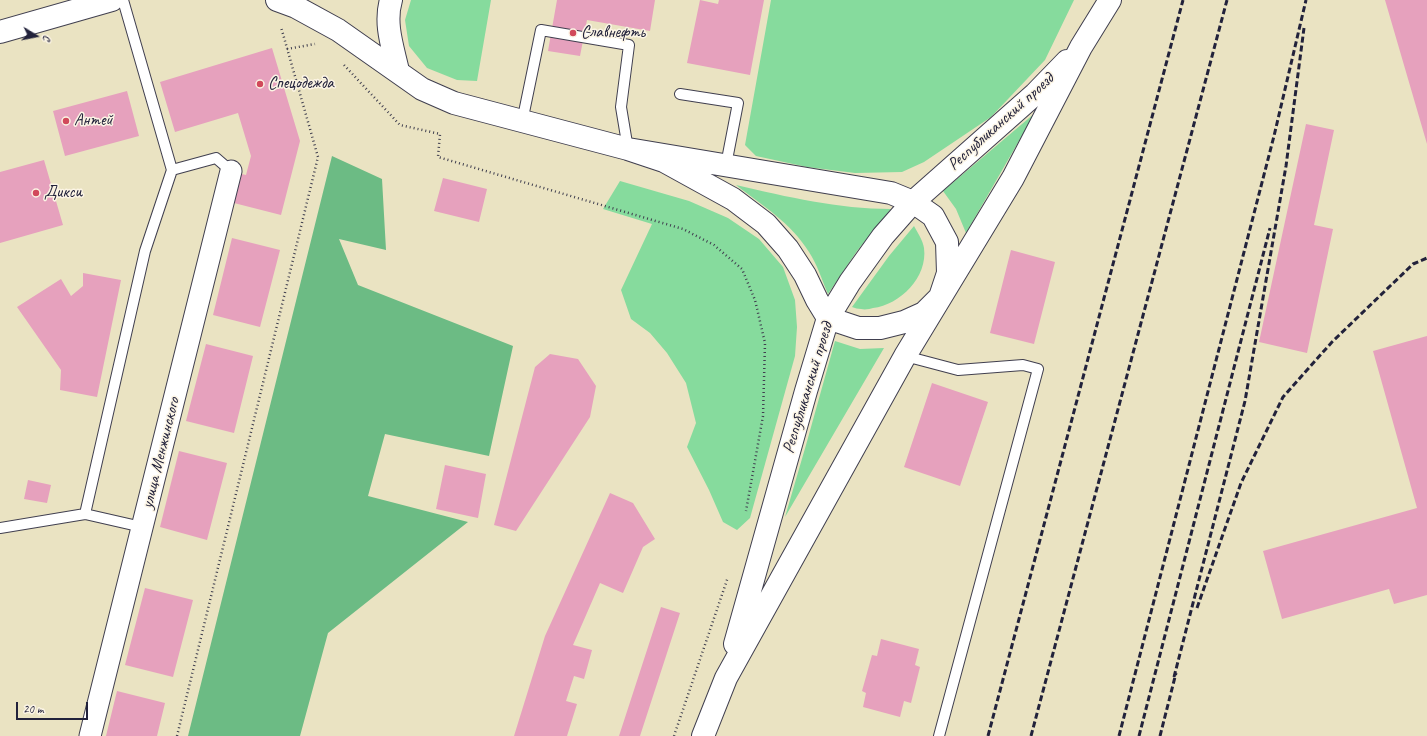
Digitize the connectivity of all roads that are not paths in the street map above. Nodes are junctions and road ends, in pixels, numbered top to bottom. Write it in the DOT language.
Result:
graph roads {
  1 [pos="112,0"];
  2 [pos="122,0"];
  3 [pos="277,0"];
  4 [pos="391,0"];
  5 [pos="1110,0"];
  6 [pos="0,32"];
  7 [pos="1082,47"];
  8 [pos="398,72"];
  9 [pos="680,94"];
  10 [pos="522,122"];
  11 [pos="628,149"];
  12 [pos="726,165"];
  13 [pos="172,170"];
  14 [pos="231,171"];
  15 [pos="913,202"];
  16 [pos="940,297"];
  17 [pos="828,318"];
  18 [pos="905,356"];
  19 [pos="85,514"];
  20 [pos="142,527"];
  21 [pos="0,528"];
  22 [pos="726,678"];
  23 [pos="90,736"];
  24 [pos="703,736"];
  25 [pos="939,736"];
  1 -- 6 [label="main road"];
  2 -- 13 [label="lane"];
  3 -- 8 [label="main road"];
  4 -- 8 [label="main road"];
  5 -- 7 [label="main road, Республиканский проезд"];
  7 -- 15 [label="main road, Республиканский проезд"];
  7 -- 16 [label="main road, Республиканский проезд"];
  8 -- 10 [label="main road"];
  9 -- 12 [label="lane"];
  10 -- 11 [label="main road"];
  10 -- 11 [label="lane"];
  11 -- 12 [label="main road"];
  11 -- 17 [label="main road"];
  12 -- 15 [label="main road"];
  13 -- 14 [label="lane"];
  13 -- 19 [label="lane"];
  14 -- 20 [label="street, улица Менжинского"];
  15 -- 16 [label="main road"];
  15 -- 17 [label="main road, Республиканский проезд"];
  16 -- 17 [label="main road"];
  16 -- 18 [label="main road, Республиканский проезд"];
  17 -- 22 [label="main road, Республиканский проезд"];
  18 -- 22 [label="main road, Республиканский проезд"];
  18 -- 25 [label="lane"];
  19 -- 20 [label="lane"];
  19 -- 21 [label="lane"];
  20 -- 23 [label="street, улица Менжинского"];
  22 -- 24 [label="main road, Республиканский проезд"];
}
